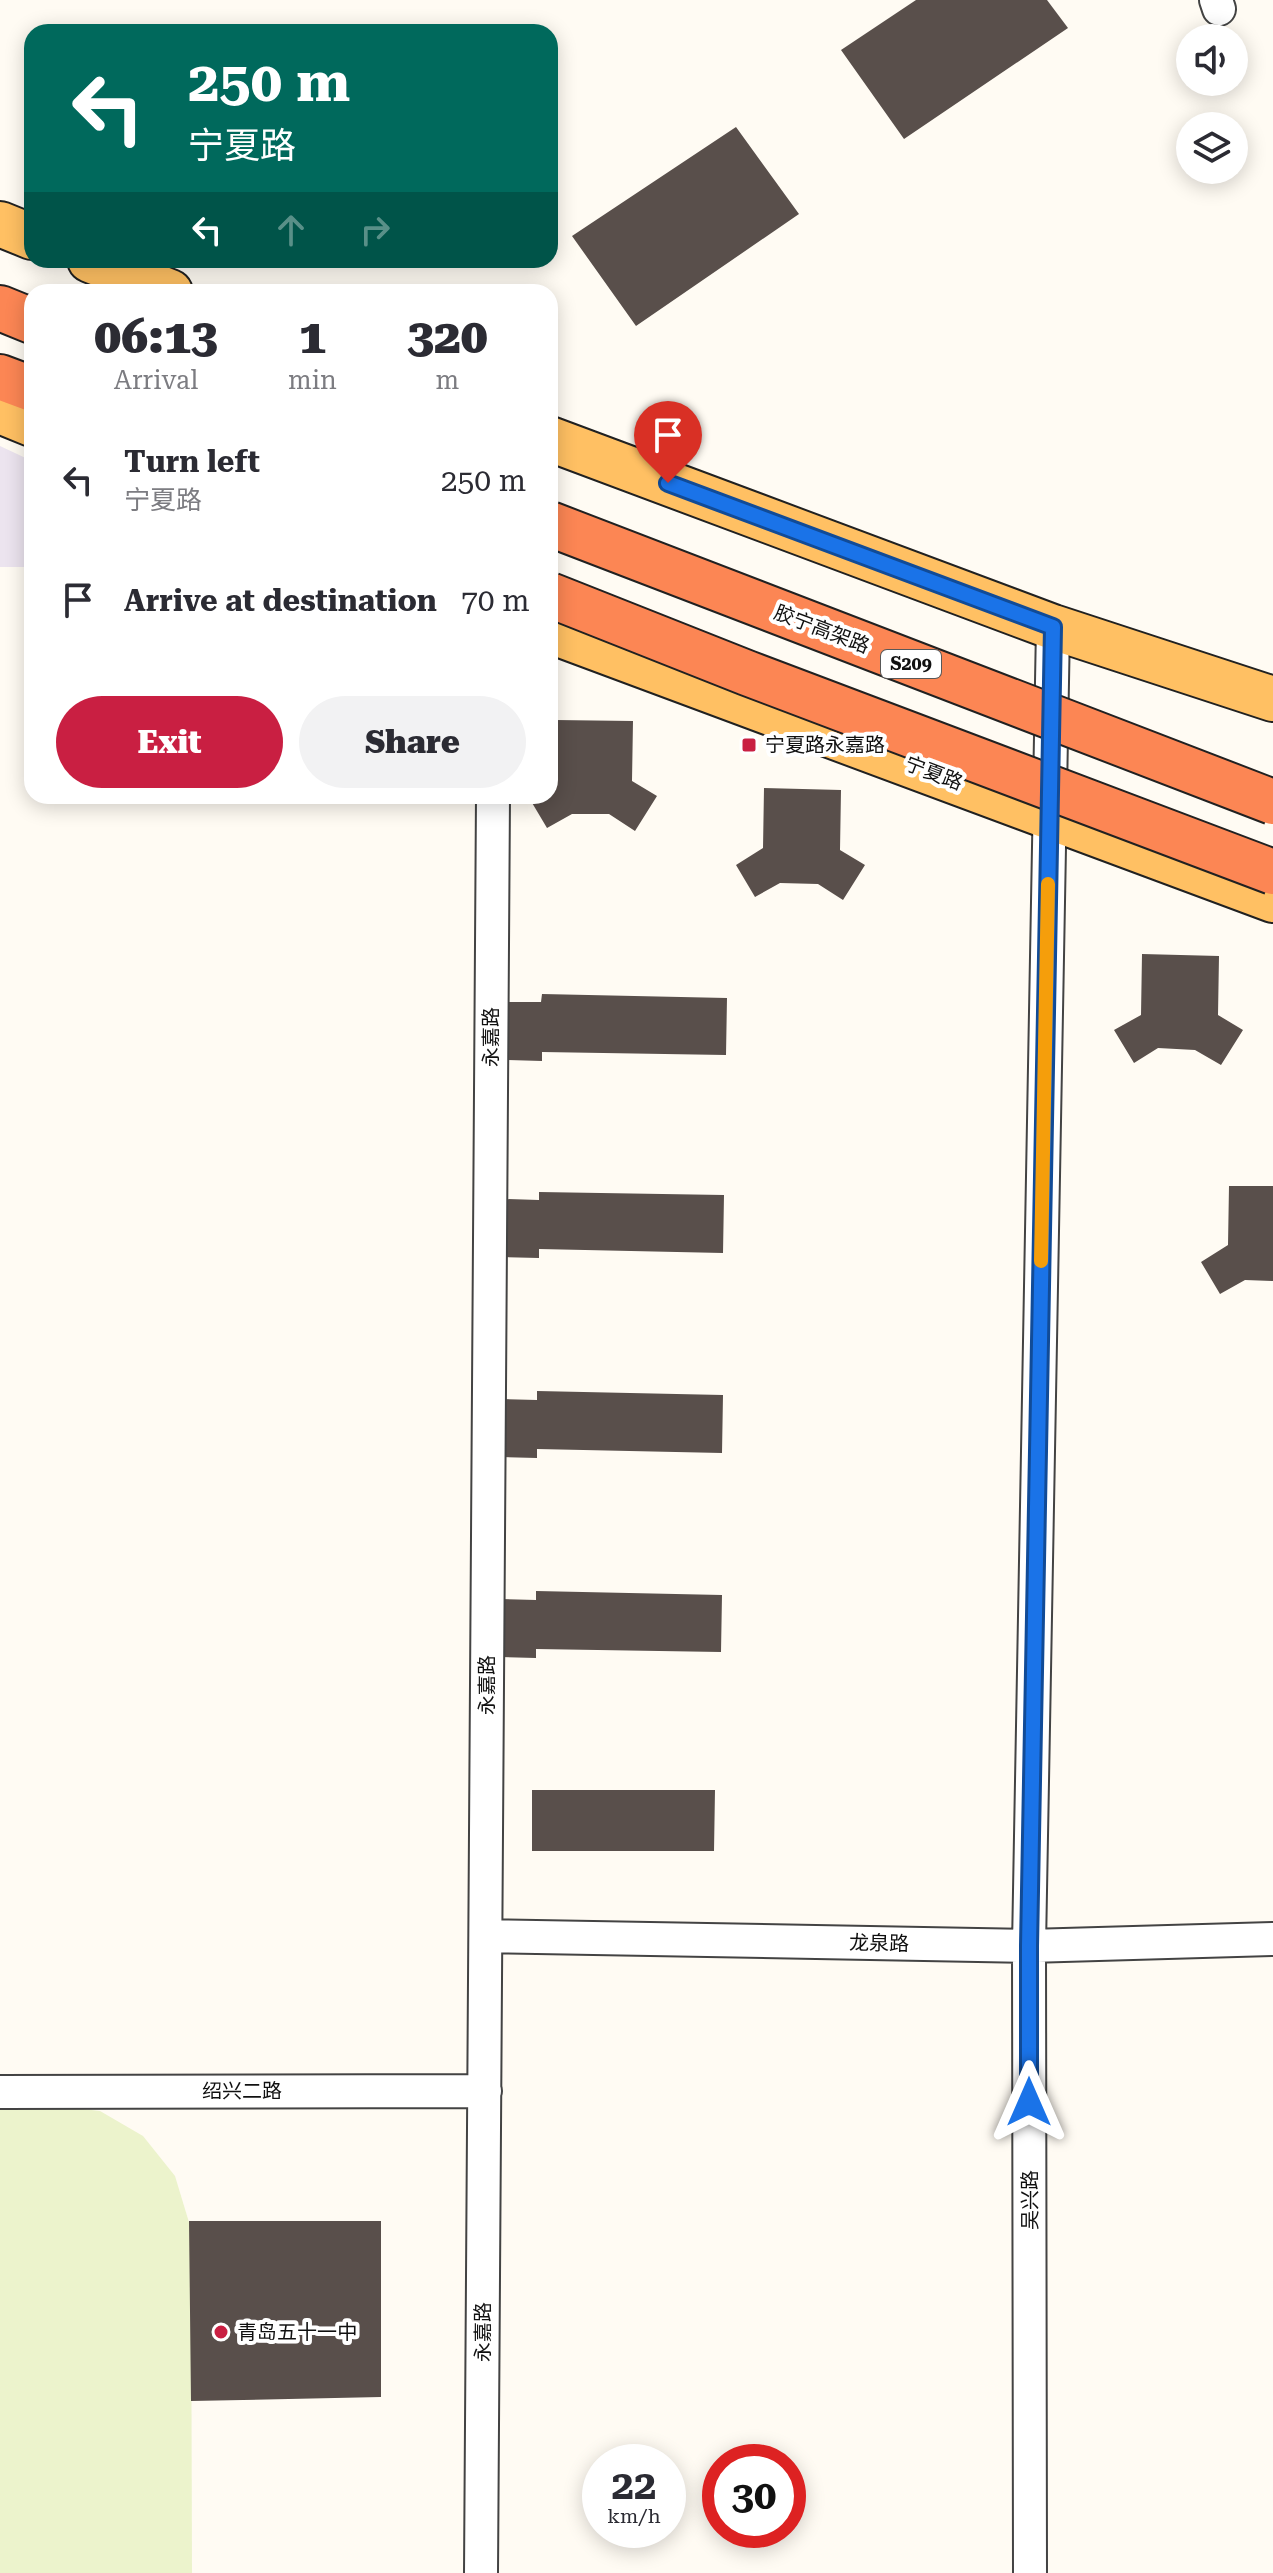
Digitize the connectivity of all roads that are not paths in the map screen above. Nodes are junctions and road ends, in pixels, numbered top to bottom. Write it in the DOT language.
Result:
graph roads {
  1 [pos="0,224"];
  2 [pos="24,234"];
  3 [pos="110,268"];
  4 [pos="150,284"];
  5 [pos="0,308"];
  6 [pos="24,318"];
  7 [pos="0,377"];
  8 [pos="24,386"];
  9 [pos="0,411"];
  10 [pos="24,421"];
  11 [pos="558,442"];
  12 [pos="558,527"];
  13 [pos="558,598"];
  14 [pos="1053,627"];
  15 [pos="558,634"];
  16 [pos="1273,699"];
  17 [pos="1273,802"];
  18 [pos="493,804"];
  19 [pos="1049,816"];
  20 [pos="1273,872"];
  21 [pos="1273,900"];
  22 [pos="486,1936"];
  23 [pos="1273,1939"];
  24 [pos="1029,1946"];
  25 [pos="485,2091"];
  26 [pos="0,2092"];
  27 [pos="481,2573"];
  28 [pos="1030,2573"];
  1 -- 2 [label="main road"];
  3 -- 4 [label="main road"];
  5 -- 6 [label="highway"];
  7 -- 8 [label="highway"];
  9 -- 10 [label="main road"];
  11 -- 14 [label="main road"];
  12 -- 17 [label="highway, 胶宁高架路 / S209, bridge"];
  13 -- 20 [label="highway, bridge"];
  14 -- 16 [label="main road"];
  14 -- 19 [label="street, 吴兴路"];
  15 -- 19 [label="main road, 宁夏路"];
  18 -- 22 [label="street, 永嘉路"];
  19 -- 21 [label="main road, 宁夏路"];
  19 -- 24 [label="street, 吴兴路"];
  22 -- 24 [label="street, 龙泉路"];
  22 -- 25 [label="street, 永嘉路"];
  23 -- 24 [label="street, 龙泉路"];
  24 -- 28 [label="street, 吴兴路"];
  25 -- 26 [label="street, 绍兴二路"];
  25 -- 27 [label="street, 永嘉路"];
}
